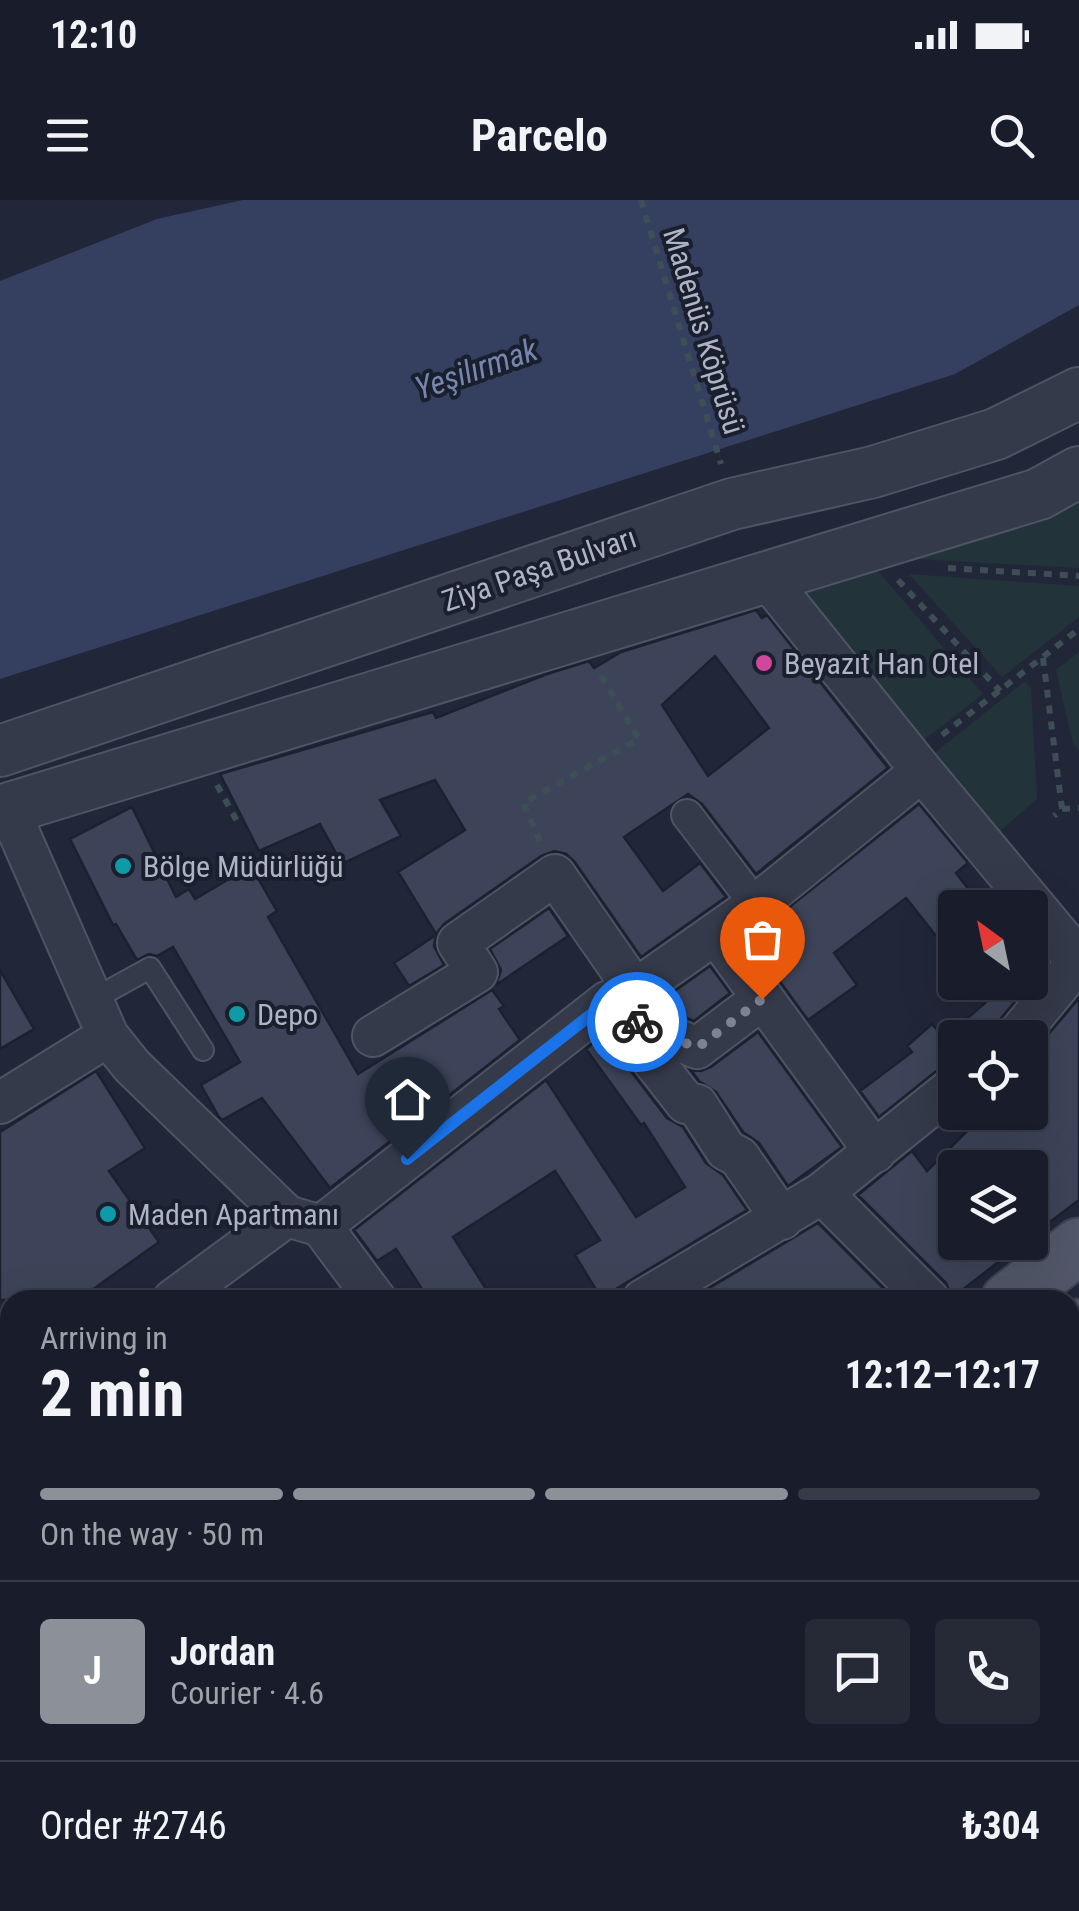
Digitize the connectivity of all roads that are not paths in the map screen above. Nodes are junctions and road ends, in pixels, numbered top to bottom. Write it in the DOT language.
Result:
graph roads {
  1 [pos="1079,393"];
  2 [pos="1079,472"];
  3 [pos="767,578"];
  4 [pos="0,750"];
  5 [pos="917,765"];
  6 [pos="4,810"];
  7 [pos="688,816"];
  8 [pos="756,905"];
  9 [pos="716,934"];
  10 [pos="762,999"];
  11 [pos="620,1002"];
  12 [pos="100,1018"];
  13 [pos="1030,1020"];
  14 [pos="373,1036"];
  15 [pos="203,1050"];
  16 [pos="938,1100"];
  17 [pos="0,1102"];
  18 [pos="874,1152"];
  19 [pos="822,1192"];
  20 [pos="782,1219"];
  21 [pos="304,1221"];
  22 [pos="1079,1246"];
  23 [pos="189,1290"];
  24 [pos="367,1290"];
  25 [pos="659,1290"];
  26 [pos="919,1290"];
  27 [pos="1022,1290"];
  1 -- 4 [label="street, Ziya Paşa Bulvarı"];
  2 -- 3 [label="street"];
  3 -- 5 [label="street"];
  3 -- 6 [label="street"];
  5 -- 8 [label="street"];
  5 -- 13 [label="street"];
  6 -- 12 [label="street"];
  7 -- 8 [label="street"];
  8 -- 9 [label="street"];
  9 -- 10 [label="street"];
  9 -- 11 [label="street"];
  10 -- 11 [label="street"];
  10 -- 18 [label="street"];
  11 -- 14 [label="street"];
  11 -- 20 [label="street"];
  11 -- 21 [label="street"];
  12 -- 15 [label="lane"];
  12 -- 17 [label="street"];
  12 -- 21 [label="street"];
  16 -- 18 [label="street"];
  18 -- 19 [label="street"];
  19 -- 20 [label="street"];
  19 -- 26 [label="street"];
  20 -- 25 [label="street"];
  21 -- 23 [label="street"];
  21 -- 24 [label="street"];
  22 -- 27 [label="main road"];
}
